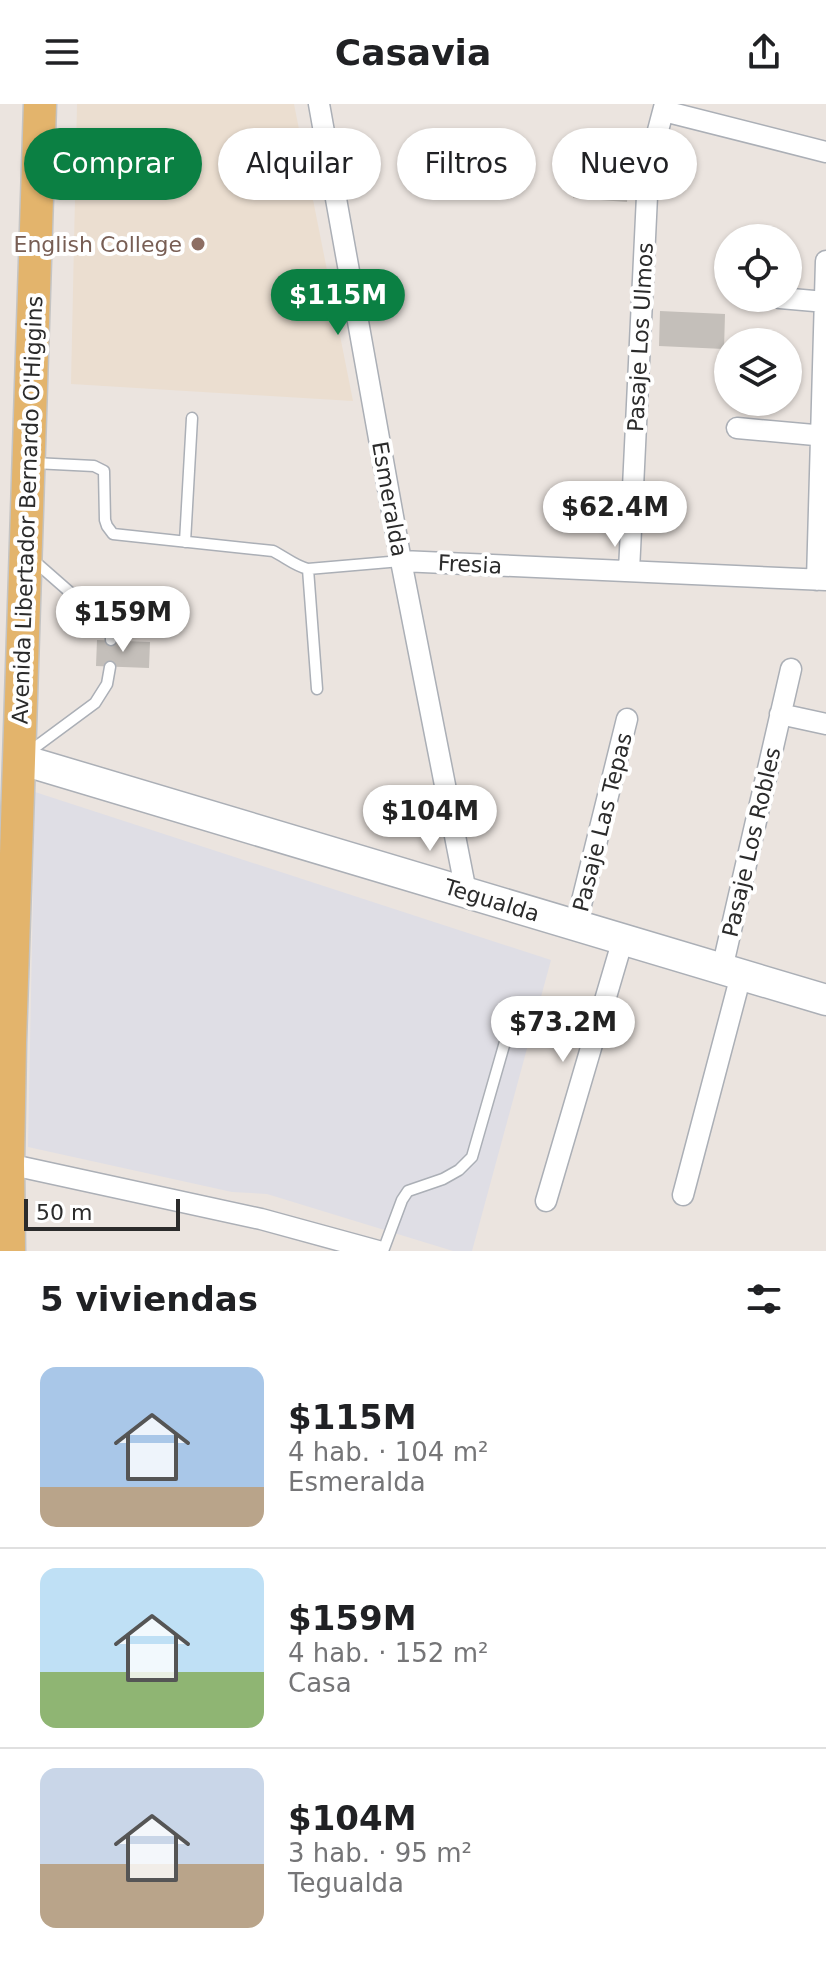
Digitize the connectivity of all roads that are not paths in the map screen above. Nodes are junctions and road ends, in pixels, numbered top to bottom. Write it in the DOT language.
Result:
graph roads {
  1 [pos="40,104"];
  2 [pos="319,104"];
  3 [pos="664,108"];
  4 [pos="826,152"];
  5 [pos="826,261"];
  6 [pos="802,300"];
  7 [pos="825,302"];
  8 [pos="192,418"];
  9 [pos="737,428"];
  10 [pos="824,435"];
  11 [pos="28,463"];
  12 [pos="185,542"];
  13 [pos="25,553"];
  14 [pos="401,561"];
  15 [pos="308,569"];
  16 [pos="629,571"];
  17 [pos="821,580"];
  18 [pos="111,640"];
  19 [pos="110,667"];
  20 [pos="791,669"];
  21 [pos="317,689"];
  22 [pos="780,714"];
  23 [pos="627,719"];
  24 [pos="826,724"];
  25 [pos="10,760"];
  26 [pos="466,892"];
  27 [pos="576,925"];
  28 [pos="623,939"];
  29 [pos="732,972"];
  30 [pos="826,1000"];
  31 [pos="515,1007"];
  32 [pos="5,1043"];
  33 [pos="8,1164"];
  34 [pos="683,1195"];
  35 [pos="546,1201"];
  36 [pos="9,1251"];
  37 [pos="380,1251"];
  1 -- 11 [label="main road, Avenida Libertador Bernardo O'Higgins"];
  2 -- 14 [label="street, Esmeralda"];
  3 -- 4 [label="street"];
  3 -- 16 [label="street, Pasaje Los Ulmos"];
  5 -- 7 [label="street"];
  6 -- 7 [label="street"];
  7 -- 10 [label="street"];
  8 -- 12 [label="lane"];
  9 -- 10 [label="street"];
  10 -- 17 [label="street"];
  11 -- 12 [label="lane"];
  11 -- 13 [label="main road, Avenida Libertador Bernardo O'Higgins"];
  12 -- 15 [label="lane"];
  13 -- 18 [label="lane"];
  13 -- 25 [label="main road, Avenida Libertador Bernardo O'Higgins"];
  14 -- 15 [label="lane"];
  14 -- 16 [label="street, Fresia"];
  14 -- 26 [label="street, Esmeralda"];
  15 -- 21 [label="lane"];
  16 -- 17 [label="street, Fresia"];
  19 -- 25 [label="lane"];
  20 -- 22 [label="street, Pasaje Los Robles"];
  22 -- 24 [label="street"];
  22 -- 29 [label="street, Pasaje Los Robles"];
  23 -- 27 [label="street, Pasaje Las Tepas"];
  25 -- 26 [label="street, Tegualda"];
  25 -- 32 [label="main road, Avenida Libertador Bernardo O'Higgins"];
  26 -- 27 [label="street, Tegualda"];
  27 -- 28 [label="street, Tegualda"];
  28 -- 29 [label="street, Tegualda"];
  28 -- 35 [label="street"];
  29 -- 30 [label="street, Tegualda"];
  29 -- 34 [label="street, Pasaje Los Robles"];
  31 -- 37 [label="lane"];
  32 -- 33 [label="main road, Avenida Libertador Bernardo O'Higgins"];
  33 -- 36 [label="main road, Avenida Libertador Bernardo O'Higgins"];
  33 -- 37 [label="street"];
}
